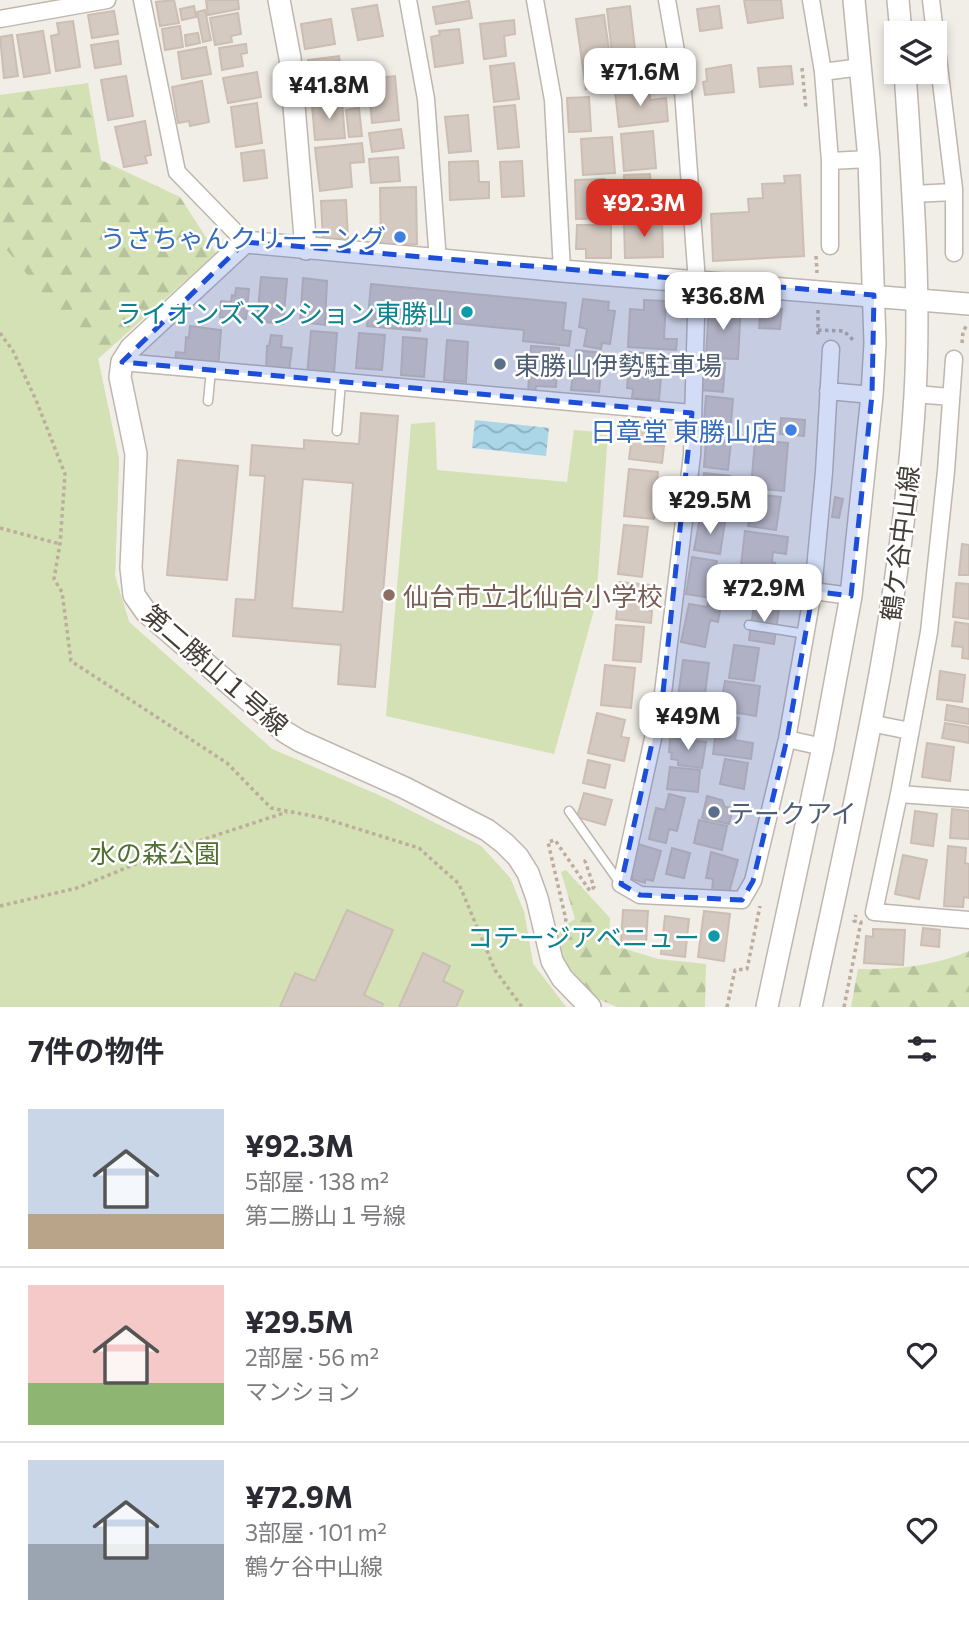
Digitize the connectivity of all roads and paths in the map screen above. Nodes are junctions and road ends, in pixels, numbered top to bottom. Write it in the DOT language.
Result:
graph roads {
  1 [pos="11,0"];
  2 [pos="107,0"];
  3 [pos="142,0"];
  4 [pos="279,0"];
  5 [pos="408,0"];
  6 [pos="536,0"];
  7 [pos="667,0"];
  8 [pos="811,0"];
  9 [pos="854,0"];
  10 [pos="898,0"];
  11 [pos="931,0"];
  12 [pos="7,18"];
  13 [pos="900,21"];
  14 [pos="933,21"];
  15 [pos="802,64"];
  16 [pos="861,67"];
  17 [pos="823,72"];
  18 [pos="906,84"];
  19 [pos="941,84"];
  20 [pos="806,113"];
  21 [pos="869,159"];
  22 [pos="830,161"];
  23 [pos="954,192"];
  24 [pos="912,194"];
  25 [pos="245,242"];
  26 [pos="822,245"];
  27 [pos="306,248"];
  28 [pos="954,253"];
  29 [pos="438,261"];
  30 [pos="562,271"];
  31 [pos="817,279"];
  32 [pos="697,282"];
  33 [pos="874,295"];
  34 [pos="916,299"];
  35 [pos="969,303"];
  36 [pos="969,322"];
  37 [pos="831,349"];
  38 [pos="958,353"];
  39 [pos="122,362"];
  40 [pos="211,370"];
  41 [pos="341,382"];
  42 [pos="828,391"];
  43 [pos="915,394"];
  44 [pos="872,395"];
  45 [pos="951,397"];
  46 [pos="208,401"];
  47 [pos="692,413"];
  48 [pos="337,430"];
  49 [pos="0,528"];
  50 [pos="60,544"];
  51 [pos="813,591"];
  52 [pos="851,596"];
  53 [pos="749,625"];
  54 [pos="806,634"];
  55 [pos="870,723"];
  56 [pos="910,731"];
  57 [pos="787,739"];
  58 [pos="823,747"];
  59 [pos="899,794"];
  60 [pos="969,799"];
  61 [pos="288,811"];
  62 [pos="569,811"];
  63 [pos="597,851"];
  64 [pos="621,884"];
  65 [pos="0,906"];
  66 [pos="969,920"];
  67 [pos="544,927"];
  68 [pos="495,970"];
  69 [pos="522,1007"];
  70 [pos="590,1007"];
  71 [pos="767,1007"];
  72 [pos="811,1007"];
  1 -- 12 [label="street"];
  2 -- 12 [label="street"];
  3 -- 25 [label="street"];
  4 -- 27 [label="street"];
  5 -- 29 [label="street"];
  6 -- 30 [label="street"];
  7 -- 32 [label="street"];
  8 -- 17 [label="street"];
  9 -- 16 [label="street"];
  10 -- 13 [label="street"];
  11 -- 14 [label="street"];
  15 -- 20 [label="path"];
  16 -- 17 [label="street"];
  16 -- 21 [label="street"];
  17 -- 22 [label="street"];
  18 -- 24 [label="street, 鶴ケ谷中山線"];
  19 -- 23 [label="street"];
  21 -- 22 [label="street"];
  21 -- 33 [label="street"];
  22 -- 26 [label="street"];
  23 -- 24 [label="street"];
  23 -- 28 [label="street"];
  24 -- 34 [label="street, 鶴ケ谷中山線"];
  25 -- 27 [label="street"];
  25 -- 39 [label="street"];
  26 -- 31 [label="path"];
  27 -- 29 [label="street"];
  29 -- 30 [label="street"];
  30 -- 32 [label="street"];
  32 -- 33 [label="street"];
  32 -- 47 [label="street"];
  33 -- 34 [label="street"];
  33 -- 44 [label="street"];
  34 -- 35 [label="street"];
  34 -- 43 [label="street, 鶴ケ谷中山線"];
  36 -- 38 [label="path"];
  37 -- 42 [label="street"];
  38 -- 45 [label="street"];
  39 -- 40 [label="street"];
  39 -- 67 [label="street, 第二勝山１号線"];
  40 -- 41 [label="street"];
  40 -- 46 [label="lane"];
  41 -- 47 [label="street"];
  41 -- 48 [label="lane"];
  42 -- 44 [label="street"];
  42 -- 51 [label="street"];
  43 -- 45 [label="street"];
  43 -- 55 [label="street, 鶴ケ谷中山線"];
  44 -- 52 [label="street"];
  45 -- 56 [label="street"];
  47 -- 64 [label="street"];
  49 -- 50 [label="path"];
  51 -- 52 [label="street"];
  51 -- 54 [label="street"];
  52 -- 58 [label="street"];
  53 -- 54 [label="lane"];
  54 -- 57 [label="street"];
  55 -- 56 [label="street"];
  55 -- 72 [label="street, 鶴ケ谷中山線"];
  56 -- 59 [label="street"];
  57 -- 58 [label="street"];
  57 -- 64 [label="street"];
  58 -- 71 [label="street"];
  59 -- 60 [label="street"];
  59 -- 66 [label="street"];
  61 -- 65 [label="path"];
  62 -- 63 [label="lane"];
  63 -- 64 [label="lane"];
  63 -- 67 [label="path"];
  67 -- 70 [label="street, 第二勝山１号線"];
  68 -- 69 [label="path"];
}
